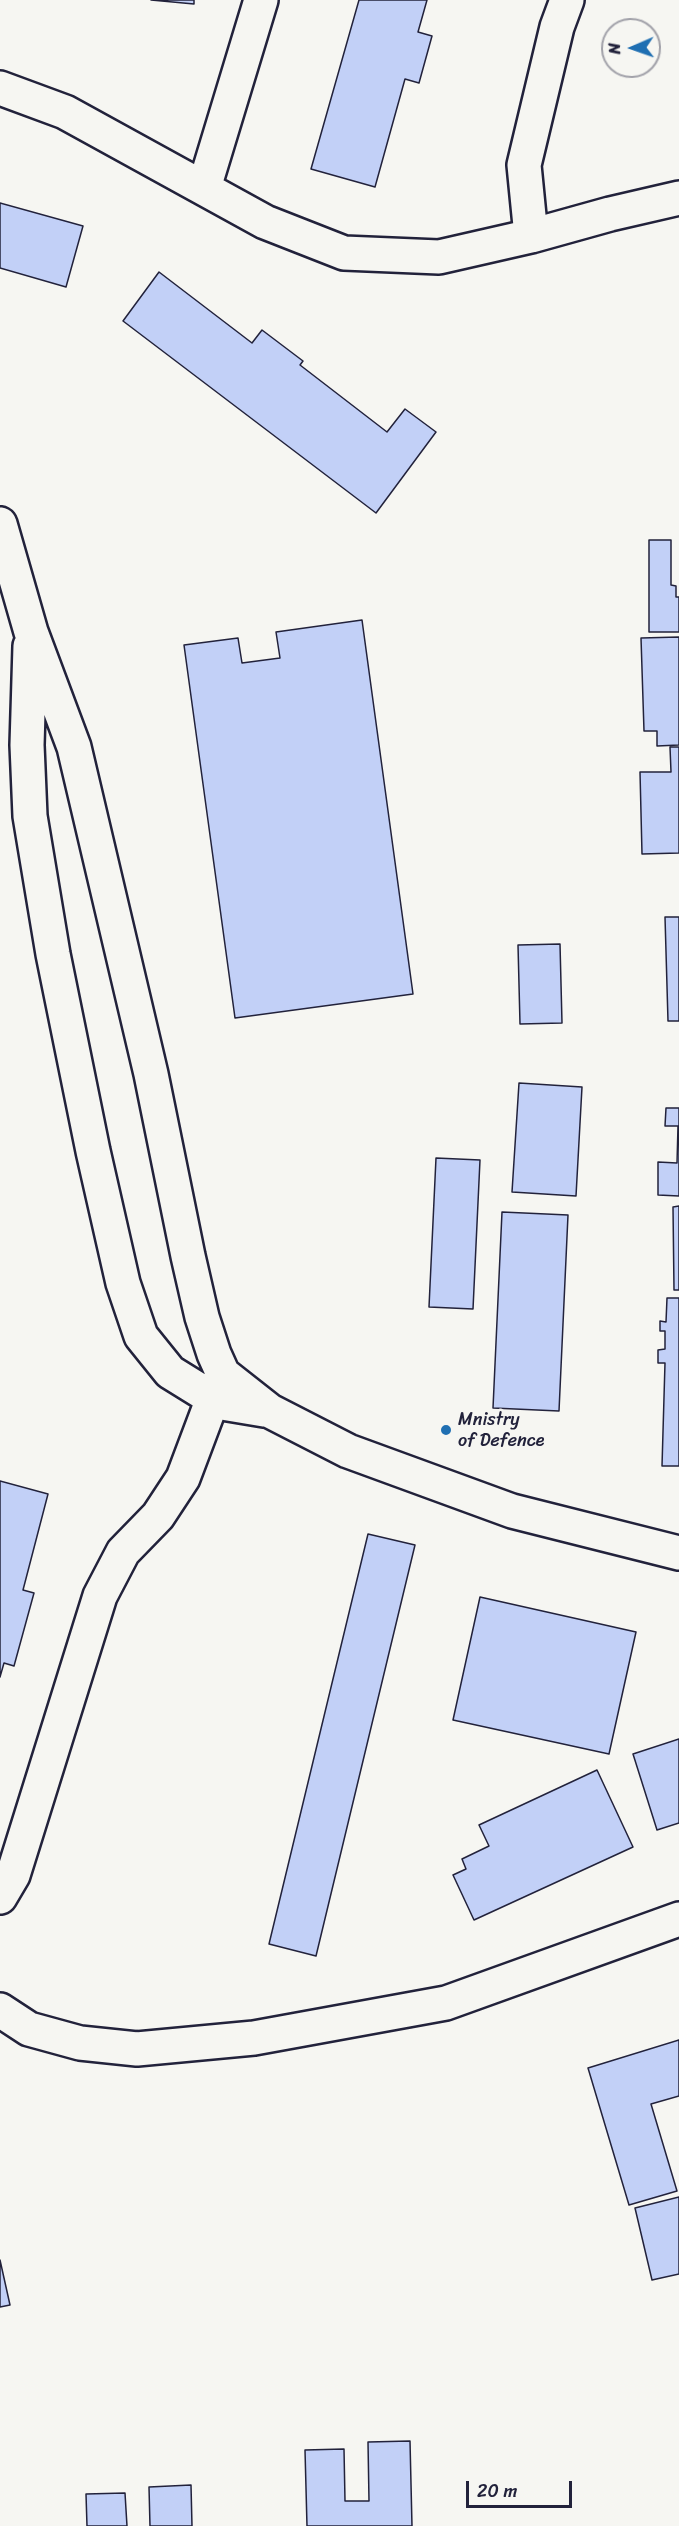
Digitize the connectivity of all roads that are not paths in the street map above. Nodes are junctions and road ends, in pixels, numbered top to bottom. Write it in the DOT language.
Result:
graph roads {
  1 [pos="261,0"];
  2 [pos="567,0"];
  3 [pos="0,88"];
  4 [pos="204,189"];
  5 [pos="679,198"];
  6 [pos="531,236"];
  7 [pos="0,524"];
  8 [pos="31,632"];
  9 [pos="217,1386"];
  10 [pos="679,1553"];
  11 [pos="0,1897"];
  12 [pos="679,1919"];
  13 [pos="0,2010"];
  1 -- 4 [label="street"];
  2 -- 6 [label="street"];
  3 -- 4 [label="street"];
  4 -- 6 [label="street"];
  5 -- 6 [label="street"];
  7 -- 8 [label="street"];
  8 -- 9 [label="street"];
  8 -- 9 [label="street"];
  9 -- 10 [label="street"];
  9 -- 11 [label="street"];
  12 -- 13 [label="street"];
}
